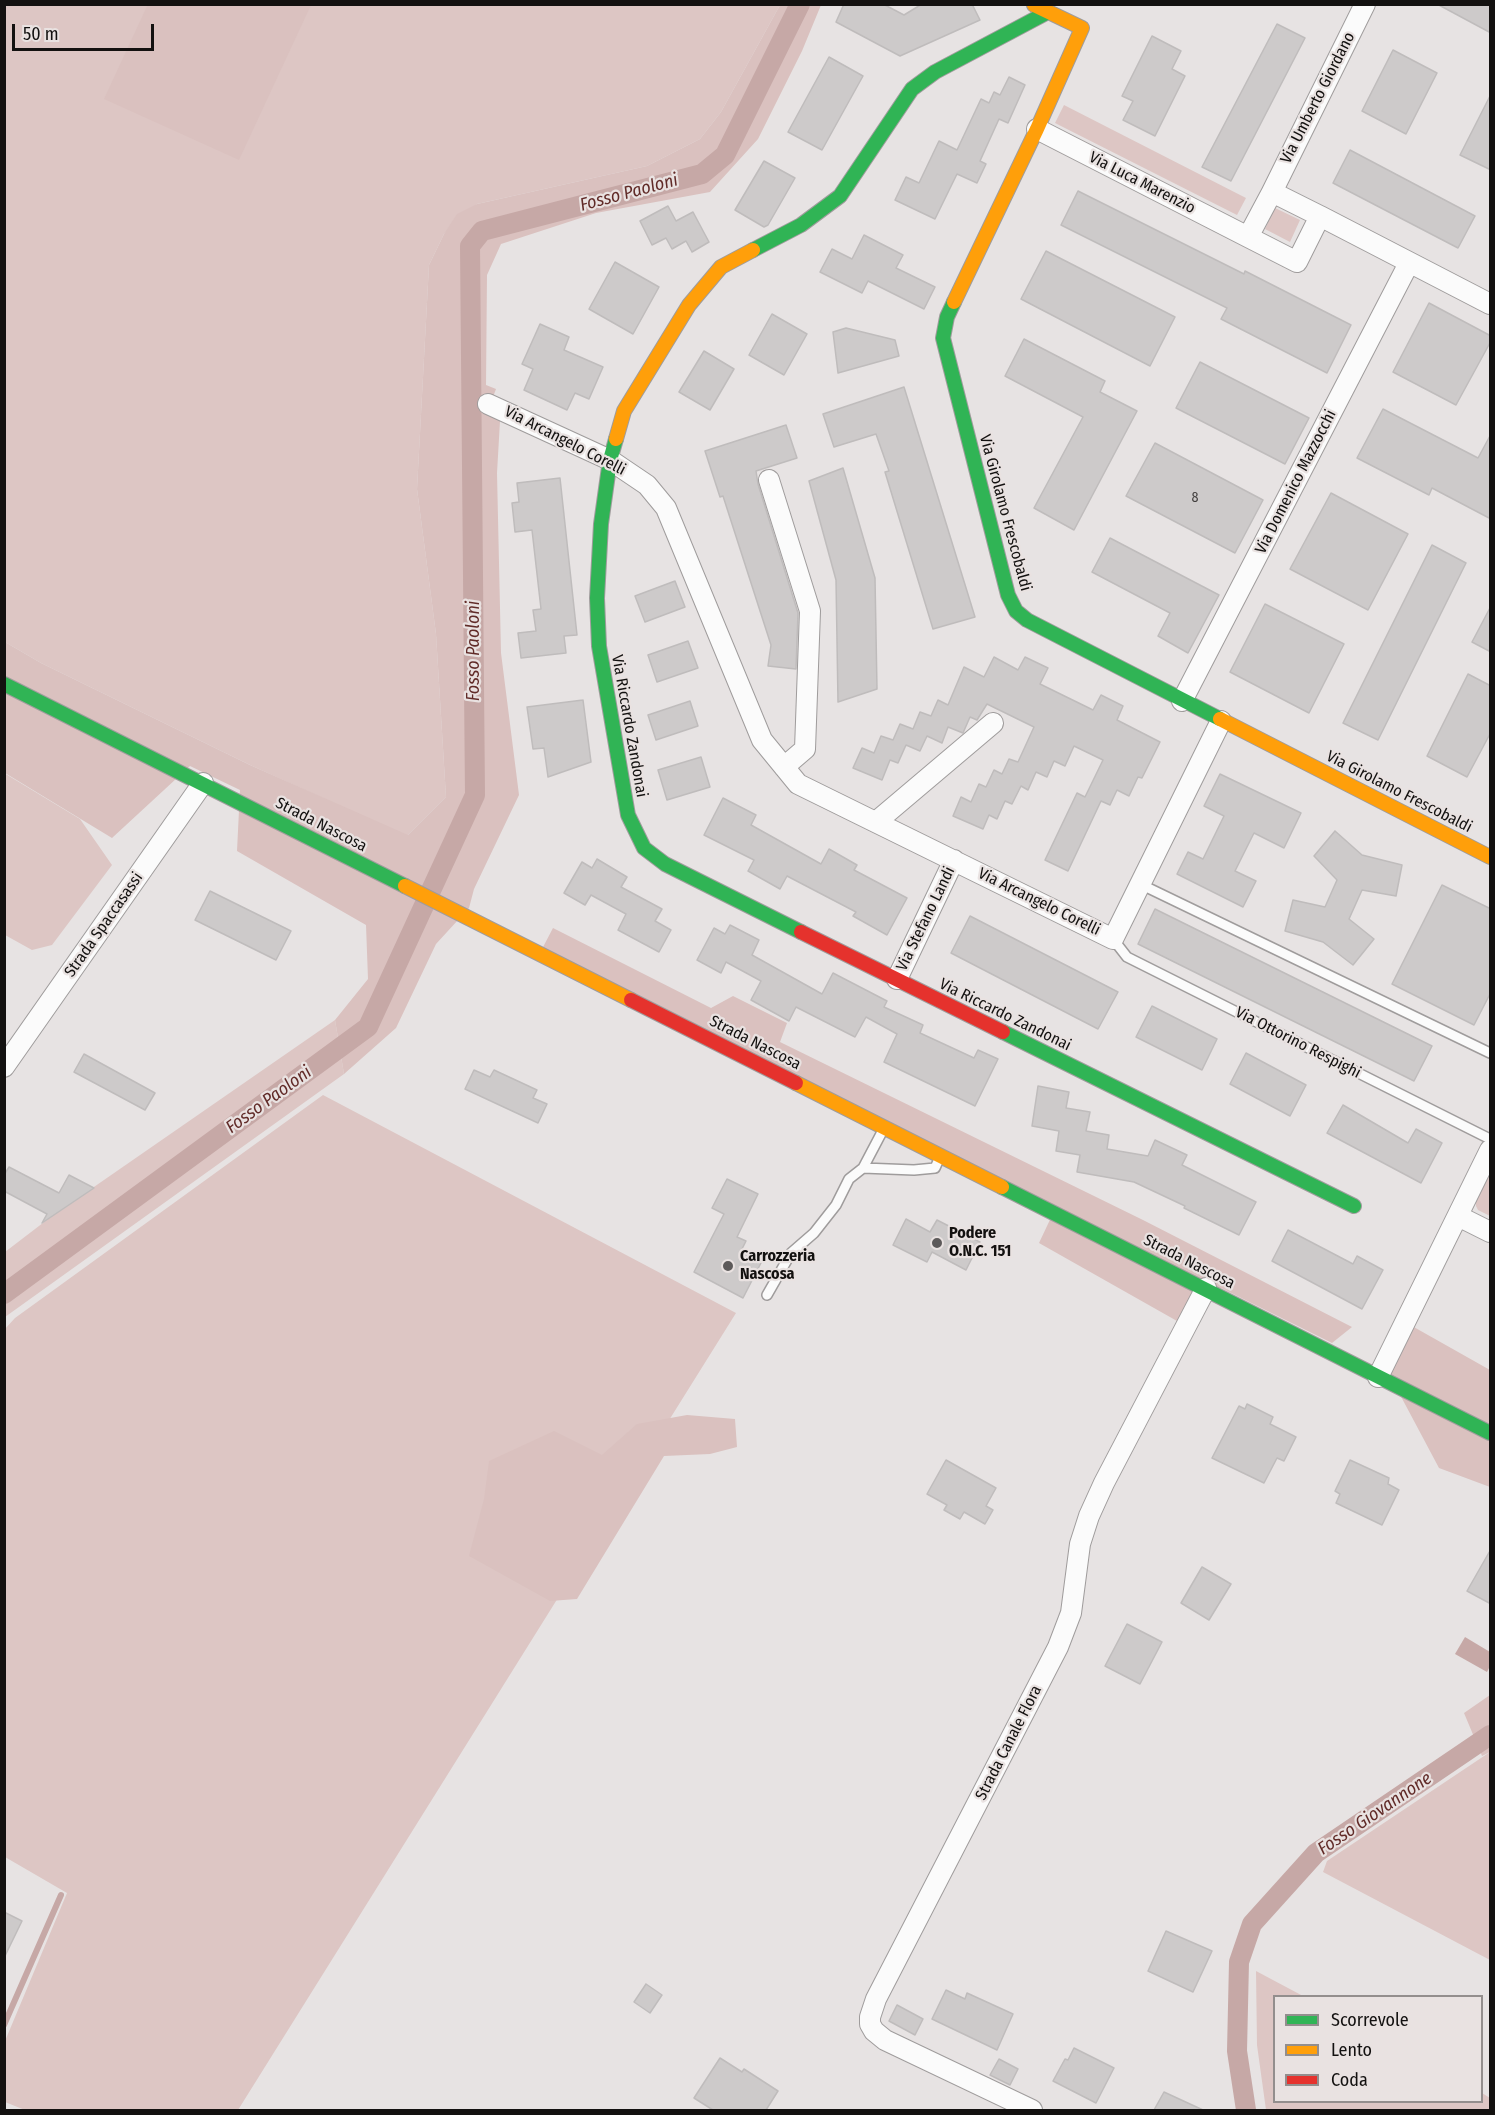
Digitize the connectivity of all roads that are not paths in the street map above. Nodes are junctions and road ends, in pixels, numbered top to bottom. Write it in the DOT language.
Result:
graph roads {
  1 [pos="1033,4"];
  2 [pos="1365,4"];
  3 [pos="1048,12"];
  4 [pos="1036,129"];
  5 [pos="1272,192"];
  6 [pos="1320,216"];
  7 [pos="1248,237"];
  8 [pos="1409,262"];
  9 [pos="1491,304"];
  10 [pos="489,404"];
  11 [pos="610,460"];
  12 [pos="769,480"];
  13 [pos="4,684"];
  14 [pos="1182,701"];
  15 [pos="1221,721"];
  16 [pos="993,723"];
  17 [pos="784,767"];
  18 [pos="203,783"];
  19 [pos="876,822"];
  20 [pos="1491,857"];
  21 [pos="954,860"];
  22 [pos="1140,884"];
  23 [pos="1113,939"];
  24 [pos="897,979"];
  25 [pos="1491,1053"];
  26 [pos="4,1067"];
  27 [pos="885,1126"];
  28 [pos="1491,1139"];
  29 [pos="1491,1150"];
  30 [pos="941,1155"];
  31 [pos="863,1168"];
  32 [pos="1354,1206"];
  33 [pos="1458,1216"];
  34 [pos="1491,1232"];
  35 [pos="1206,1288"];
  36 [pos="767,1295"];
  37 [pos="1378,1377"];
  38 [pos="1491,1433"];
  39 [pos="1032,2110"];
  1 -- 3 [label="street"];
  2 -- 5 [label="street, Via Umberto Giordano"];
  3 -- 4 [label="street, Via Girolamo Frescobaldi"];
  3 -- 11 [label="street, Via Riccardo Zandonai"];
  4 -- 7 [label="street, Via Luca Marenzio"];
  4 -- 14 [label="street, Via Girolamo Frescobaldi"];
  5 -- 6 [label="street"];
  5 -- 7 [label="street"];
  6 -- 7 [label="street, Via Luca Marenzio"];
  6 -- 8 [label="street"];
  8 -- 9 [label="street"];
  8 -- 14 [label="street, Via Domenico Mazzocchi"];
  10 -- 11 [label="street, Via Arcangelo Corelli"];
  11 -- 17 [label="street, Via Arcangelo Corelli"];
  11 -- 24 [label="street, Via Riccardo Zandonai"];
  12 -- 17 [label="street"];
  13 -- 18 [label="street, Strada Nascosa"];
  14 -- 15 [label="street, Via Girolamo Frescobaldi"];
  15 -- 20 [label="street, Via Girolamo Frescobaldi"];
  15 -- 22 [label="street, Via Arcangelo Corelli"];
  16 -- 19 [label="street"];
  17 -- 19 [label="street, Via Arcangelo Corelli"];
  18 -- 26 [label="street, Strada Spaccasassi"];
  18 -- 27 [label="street, Strada Nascosa"];
  19 -- 21 [label="street, Via Arcangelo Corelli"];
  21 -- 23 [label="street, Via Arcangelo Corelli"];
  21 -- 24 [label="street, Via Stefano Landi"];
  22 -- 23 [label="street, Via Arcangelo Corelli"];
  22 -- 25 [label="lane"];
  23 -- 28 [label="lane, Via Ottorino Respighi"];
  24 -- 32 [label="street, Via Riccardo Zandonai"];
  27 -- 30 [label="street, Strada Nascosa"];
  27 -- 31 [label="lane"];
  29 -- 33 [label="street"];
  30 -- 31 [label="lane"];
  30 -- 35 [label="street, Strada Nascosa"];
  31 -- 36 [label="lane"];
  33 -- 34 [label="street"];
  33 -- 37 [label="street"];
  35 -- 37 [label="street, Strada Nascosa"];
  35 -- 39 [label="street, Strada Canale Flora"];
  37 -- 38 [label="street, Strada Nascosa"];
}
